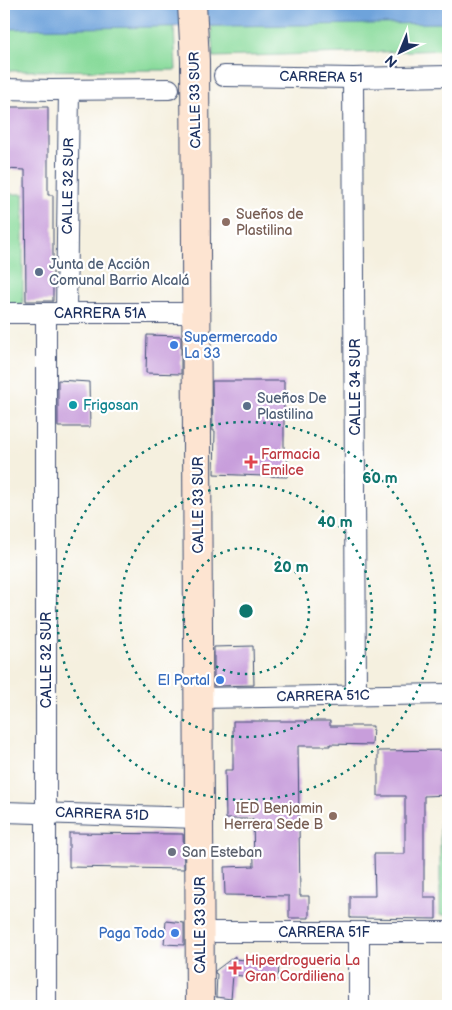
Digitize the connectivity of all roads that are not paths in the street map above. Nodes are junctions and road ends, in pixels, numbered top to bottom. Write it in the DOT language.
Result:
graph roads {
  1 [pos="192,4"];
  2 [pos="224,76"];
  3 [pos="448,76"];
  4 [pos="353,78"];
  5 [pos="4,89"];
  6 [pos="169,89"];
  7 [pos="69,90"];
  8 [pos="4,313"];
  9 [pos="46,313"];
  10 [pos="66,313"];
  11 [pos="197,313"];
  12 [pos="448,694"];
  13 [pos="356,696"];
  14 [pos="198,698"];
  15 [pos="4,812"];
  16 [pos="46,813"];
  17 [pos="199,818"];
  18 [pos="200,932"];
  19 [pos="359,932"];
  20 [pos="448,932"];
  21 [pos="46,1006"];
  22 [pos="200,1006"];
  23 [pos="359,1006"];
  1 -- 11 [label="street, CALLE 33 SUR"];
  2 -- 4 [label="street, CARRERA 51"];
  3 -- 4 [label="street, CARRERA 51"];
  4 -- 13 [label="street, CALLE 34 SUR"];
  5 -- 7 [label="street"];
  6 -- 7 [label="street"];
  7 -- 10 [label="street, CALLE 32 SUR"];
  8 -- 9 [label="street, CARRERA 51A"];
  9 -- 10 [label="street, CARRERA 51A"];
  9 -- 16 [label="street, CALLE 32 SUR"];
  10 -- 11 [label="street, CARRERA 51A"];
  11 -- 14 [label="street, CALLE 33 SUR"];
  12 -- 13 [label="street, CARRERA 51C"];
  13 -- 14 [label="street, CARRERA 51C"];
  14 -- 17 [label="street, CALLE 33 SUR"];
  15 -- 16 [label="street, CARRERA 51D"];
  16 -- 17 [label="street, CARRERA 51D"];
  16 -- 21 [label="street, CALLE 32 SUR"];
  17 -- 18 [label="street, CALLE 33 SUR"];
  18 -- 19 [label="street, CARRERA 51F"];
  18 -- 22 [label="street, CALLE 33 SUR"];
  19 -- 20 [label="street, CARRERA 51F"];
  19 -- 23 [label="street"];
}
